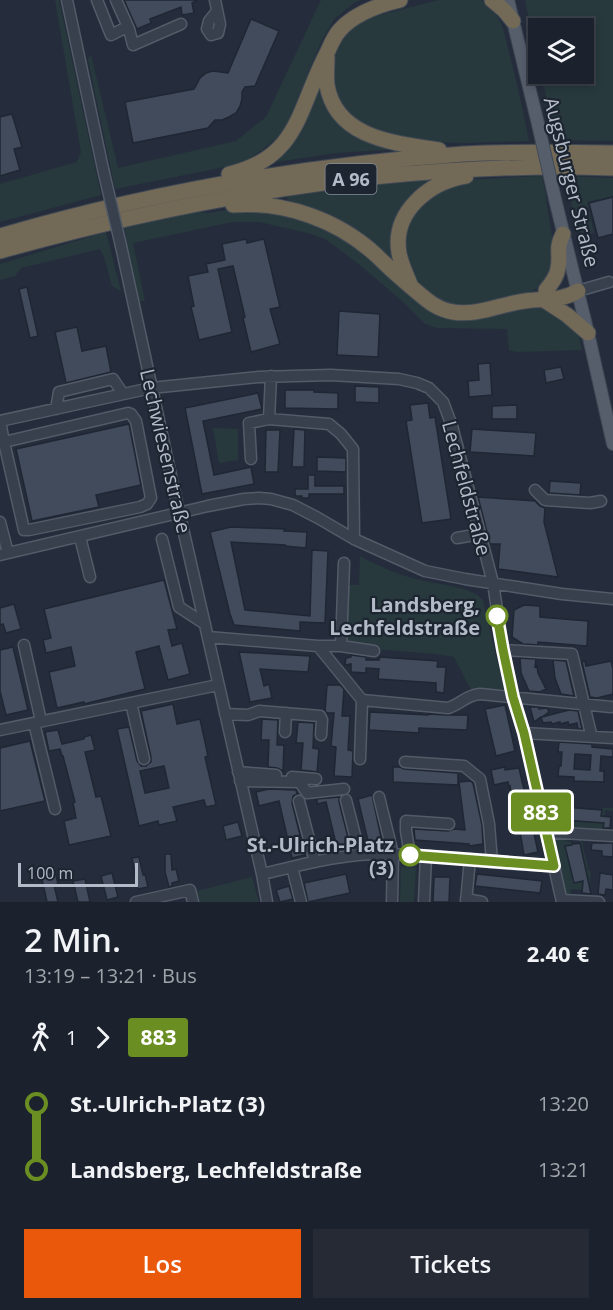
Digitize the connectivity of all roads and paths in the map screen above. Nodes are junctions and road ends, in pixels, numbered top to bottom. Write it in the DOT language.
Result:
graph roads {
  1 [pos="67,0"];
  2 [pos="98,0"];
  3 [pos="116,0"];
  4 [pos="400,0"];
  5 [pos="492,0"];
  6 [pos="508,0"];
  7 [pos="513,21"];
  8 [pos="181,24"];
  9 [pos="128,27"];
  10 [pos="327,52"];
  11 [pos="613,153"];
  12 [pos="466,154"];
  13 [pos="518,168"];
  14 [pos="613,168"];
  15 [pos="191,189"];
  16 [pos="185,206"];
  17 [pos="563,234"];
  18 [pos="0,236"];
  19 [pos="0,251"];
  20 [pos="609,282"];
  21 [pos="411,287"];
  22 [pos="578,291"];
  23 [pos="545,295"];
  24 [pos="588,333"];
  25 [pos="271,376"];
  26 [pos="151,388"];
  27 [pos="123,394"];
  28 [pos="56,409"];
  29 [pos="269,419"];
  30 [pos="0,421"];
  31 [pos="4,442"];
  32 [pos="613,444"];
  33 [pos="251,459"];
  34 [pos="535,490"];
  35 [pos="601,501"];
  36 [pos="179,513"];
  37 [pos="104,515"];
  38 [pos="0,522"];
  39 [pos="107,531"];
  40 [pos="480,534"];
  41 [pos="80,537"];
  42 [pos="162,538"];
  43 [pos="457,538"];
  44 [pos="354,539"];
  45 [pos="4,554"];
  46 [pos="344,563"];
  47 [pos="90,577"];
  48 [pos="493,583"];
  49 [pos="613,599"];
  50 [pos="205,624"];
  51 [pos="208,637"];
  52 [pos="24,645"];
  53 [pos="318,646"];
  54 [pos="341,646"];
  55 [pos="503,650"];
  56 [pos="374,651"];
  57 [pos="218,685"];
  58 [pos="513,697"];
  59 [pos="362,700"];
  60 [pos="131,703"];
  61 [pos="584,704"];
  62 [pos="611,707"];
  63 [pos="286,713"];
  64 [pos="225,714"];
  65 [pos="37,722"];
  66 [pos="0,730"];
  67 [pos="285,732"];
  68 [pos="524,733"];
  69 [pos="591,734"];
  70 [pos="321,735"];
  71 [pos="613,738"];
  72 [pos="144,759"];
  73 [pos="360,759"];
  74 [pos="405,762"];
  75 [pos="239,777"];
  76 [pos="316,779"];
  77 [pos="379,797"];
  78 [pos="299,801"];
  79 [pos="55,809"];
  80 [pos="450,824"];
  81 [pos="546,832"];
  82 [pos="613,836"];
  83 [pos="393,854"];
  84 [pos="360,855"];
  85 [pos="410,855"];
  86 [pos="426,856"];
  87 [pos="470,860"];
  88 [pos="315,862"];
  89 [pos="492,862"];
  90 [pos="554,866"];
  91 [pos="292,867"];
  92 [pos="262,874"];
  93 [pos="466,900"];
  94 [pos="562,901"];
  95 [pos="136,902"];
  96 [pos="192,902"];
  97 [pos="267,902"];
  98 [pos="301,902"];
  99 [pos="392,902"];
  100 [pos="424,902"];
  101 [pos="482,902"];
  102 [pos="599,902"];
  1 -- 26 [label="street, Lechwiesenstraße, bridge"];
  2 -- 9 [label="street"];
  3 -- 9 [label="street"];
  4 -- 10 [label="highway"];
  5 -- 7 [label="highway"];
  6 -- 7 [label="main road, Augsburger Straße"];
  7 -- 17 [label="main road, Augsburger Straße, bridge"];
  8 -- 9 [label="street"];
  10 -- 12 [label="highway"];
  10 -- 15 [label="highway"];
  11 -- 12 [label="highway, A 96"];
  12 -- 15 [label="highway, A 96"];
  13 -- 14 [label="highway, A 96"];
  13 -- 16 [label="highway, A 96"];
  13 -- 21 [label="highway"];
  15 -- 18 [label="highway, A 96"];
  16 -- 19 [label="highway, A 96"];
  16 -- 21 [label="highway"];
  17 -- 22 [label="main road, Augsburger Straße"];
  17 -- 23 [label="highway"];
  20 -- 22 [label="street"];
  21 -- 23 [label="highway"];
  22 -- 23 [label="highway"];
  22 -- 24 [label="main road, Augsburger Straße"];
  23 -- 24 [label="highway"];
  24 -- 32 [label="main road, Augsburger Straße"];
  25 -- 26 [label="street, Lechfeldstraße"];
  25 -- 29 [label="street"];
  25 -- 40 [label="street, Lechfeldstraße"];
  26 -- 27 [label="street, Lechfeldstraße"];
  26 -- 36 [label="street, Lechwiesenstraße"];
  27 -- 28 [label="street, Lechfeldstraße"];
  27 -- 28 [label="street"];
  28 -- 30 [label="street, Lechfeldstraße"];
  29 -- 33 [label="street"];
  29 -- 44 [label="street"];
  30 -- 31 [label="street"];
  31 -- 37 [label="street"];
  31 -- 37 [label="street"];
  34 -- 35 [label="street"];
  36 -- 39 [label="street"];
  36 -- 44 [label="street"];
  36 -- 50 [label="street, Lechwiesenstraße"];
  37 -- 39 [label="street"];
  38 -- 45 [label="street"];
  39 -- 41 [label="street"];
  40 -- 43 [label="street"];
  40 -- 48 [label="street, Lechfeldstraße"];
  41 -- 45 [label="street"];
  41 -- 47 [label="street"];
  42 -- 50 [label="street"];
  44 -- 48 [label="street"];
  46 -- 54 [label="street"];
  48 -- 49 [label="street"];
  48 -- 55 [label="street, Lechfeldstraße"];
  50 -- 51 [label="street, Lechwiesenstraße"];
  51 -- 53 [label="street"];
  51 -- 57 [label="street, Lechwiesenstraße"];
  52 -- 65 [label="street"];
  53 -- 54 [label="street"];
  53 -- 59 [label="street"];
  54 -- 56 [label="street"];
  55 -- 58 [label="street, Lechfeldstraße"];
  55 -- 61 [label="street"];
  57 -- 60 [label="street"];
  57 -- 64 [label="street, Lechwiesenstraße"];
  58 -- 59 [label="street"];
  58 -- 61 [label="street"];
  58 -- 68 [label="street, Lechfeldstraße"];
  59 -- 73 [label="street"];
  60 -- 65 [label="street"];
  60 -- 72 [label="street"];
  61 -- 62 [label="street"];
  61 -- 69 [label="street"];
  63 -- 64 [label="street"];
  63 -- 67 [label="street"];
  63 -- 70 [label="street"];
  64 -- 75 [label="street, Lechwiesenstraße"];
  65 -- 66 [label="street"];
  65 -- 79 [label="street"];
  68 -- 71 [label="street"];
  68 -- 81 [label="street, Lechfeldstraße"];
  74 -- 89 [label="street"];
  75 -- 76 [label="street"];
  75 -- 84 [label="street"];
  75 -- 92 [label="street, Lechwiesenstraße"];
  77 -- 83 [label="street"];
  78 -- 88 [label="street"];
  80 -- 85 [label="street"];
  81 -- 82 [label="street"];
  81 -- 90 [label="street, Lechfeldstraße"];
  83 -- 84 [label="street"];
  83 -- 85 [label="street"];
  83 -- 99 [label="street"];
  84 -- 88 [label="street"];
  85 -- 86 [label="street"];
  86 -- 87 [label="street"];
  86 -- 100 [label="street"];
  87 -- 89 [label="street"];
  87 -- 93 [label="street"];
  88 -- 91 [label="street"];
  89 -- 90 [label="street"];
  90 -- 94 [label="street, Lechfeldstraße"];
  91 -- 92 [label="street"];
  91 -- 98 [label="street"];
  92 -- 97 [label="street, Lechwiesenstraße"];
  93 -- 101 [label="street"];
  94 -- 102 [label="street, Lechfeldstraße"];
  95 -- 96 [label="street"];
}
